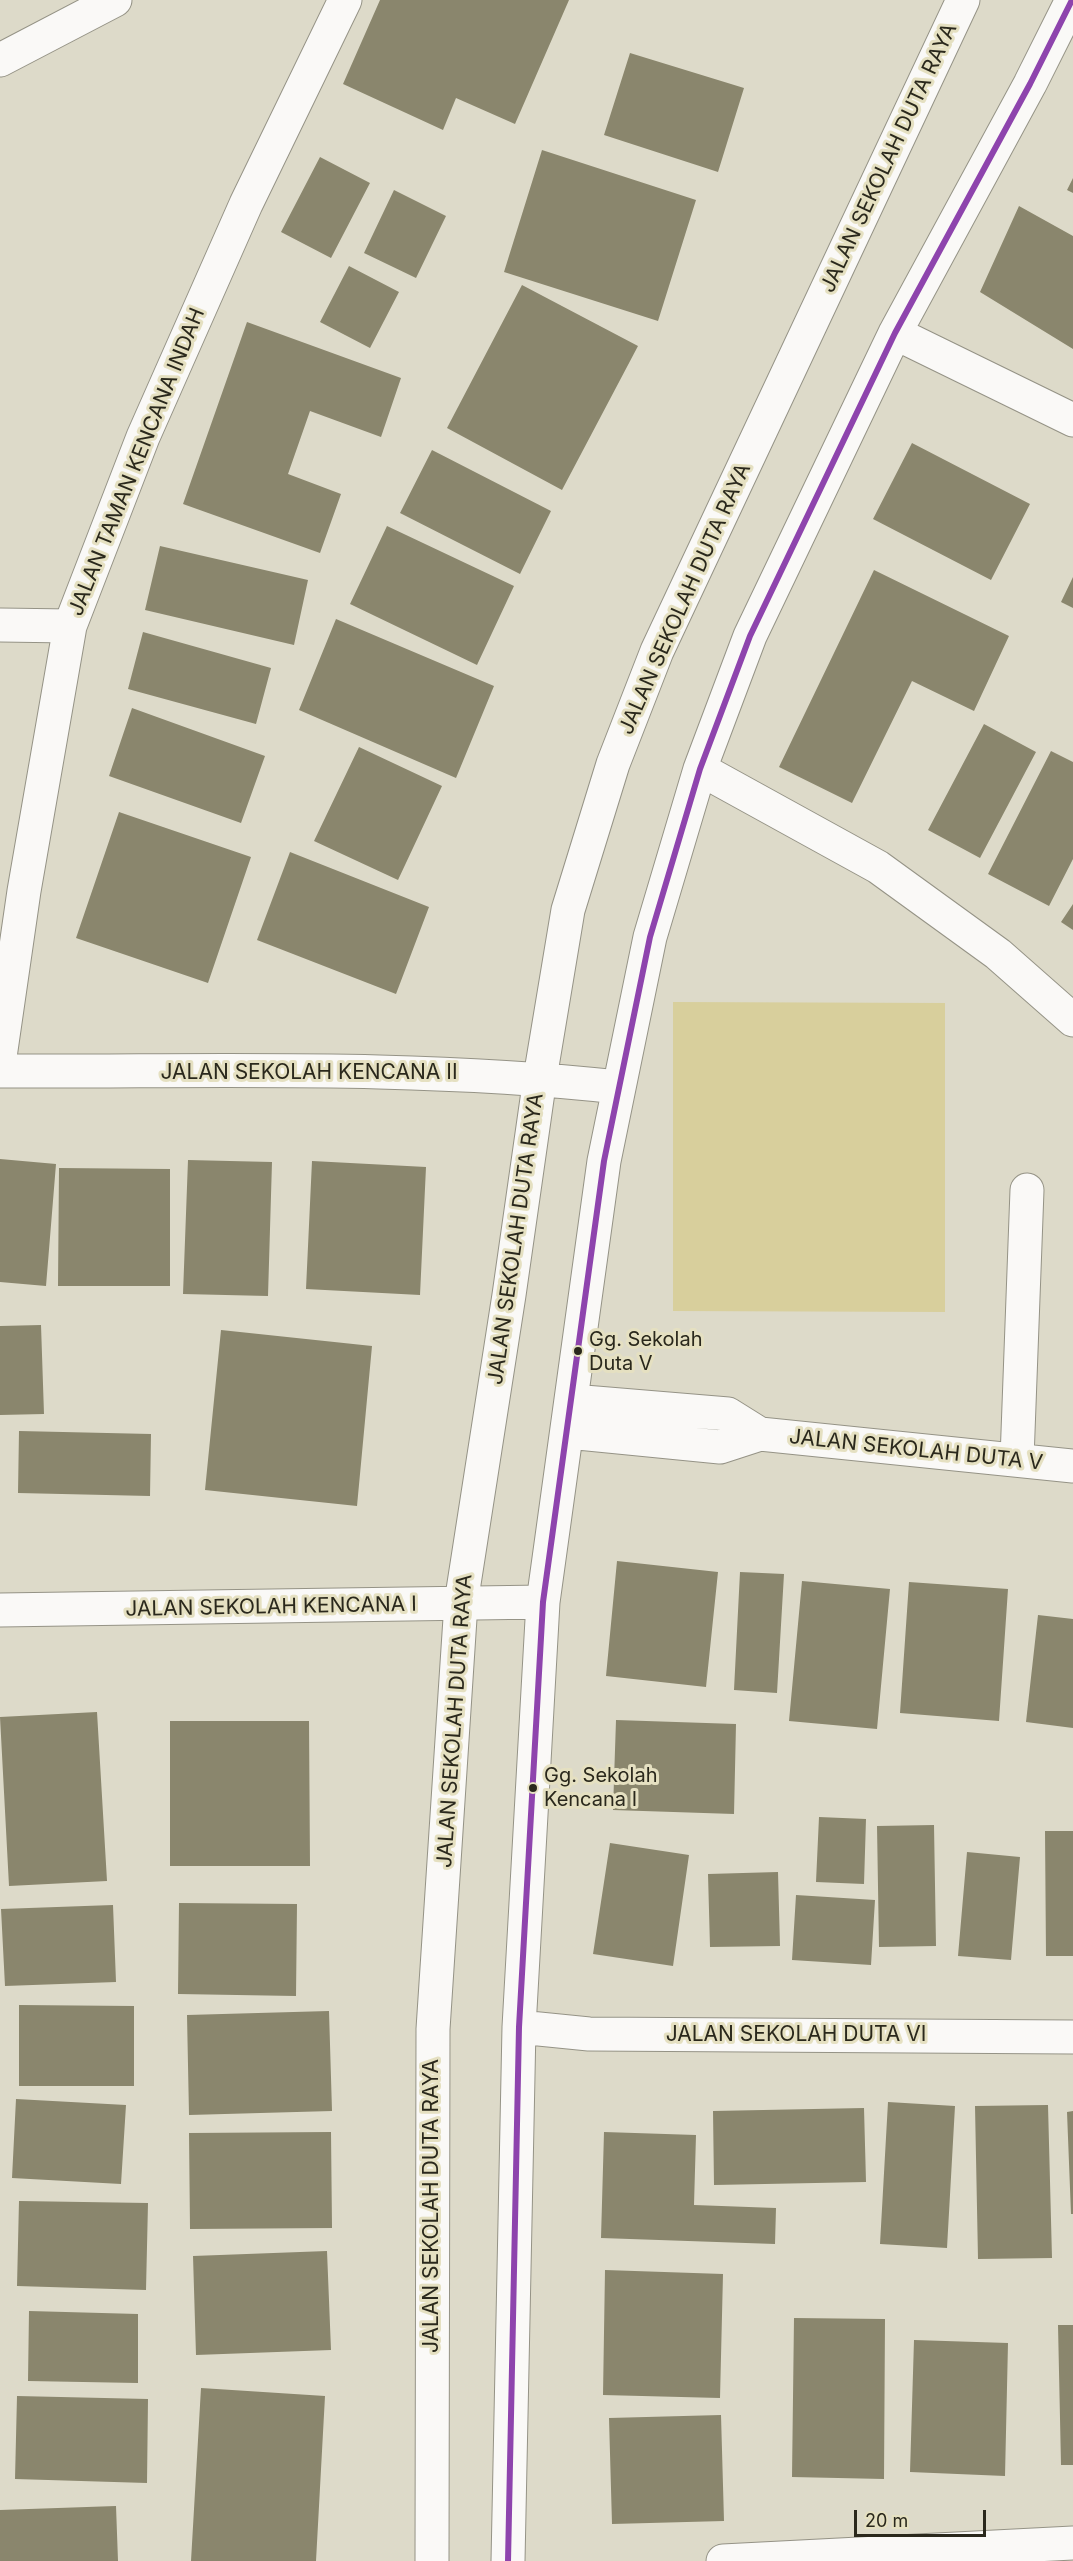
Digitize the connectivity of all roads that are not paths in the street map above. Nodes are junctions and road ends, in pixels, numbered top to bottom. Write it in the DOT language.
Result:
graph roads {
  1 [pos="114,0"];
  2 [pos="345,0"];
  3 [pos="963,0"];
  4 [pos="1072,0"];
  5 [pos="0,60"];
  6 [pos="895,333"];
  7 [pos="1073,420"];
  8 [pos="0,625"];
  9 [pos="70,626"];
  10 [pos="700,769"];
  11 [pos="1073,1020"];
  12 [pos="0,1057"];
  13 [pos="0,1071"];
  14 [pos="540,1078"];
  15 [pos="618,1088"];
  16 [pos="1027,1190"];
  17 [pos="570,1416"];
  18 [pos="1017,1460"];
  19 [pos="1073,1466"];
  20 [pos="543,1602"];
  21 [pos="461,1603"];
  22 [pos="0,1610"];
  23 [pos="519,2027"];
  24 [pos="1073,2037"];
  25 [pos="1073,2543"];
  26 [pos="432,2561"];
  27 [pos="508,2561"];
  28 [pos="723,2561"];
  1 -- 5 [label="street"];
  2 -- 9 [label="street, JALAN TAMAN KENCANA INDAH"];
  3 -- 14 [label="street, JALAN SEKOLAH DUTA RAYA"];
  4 -- 6 [label="street"];
  6 -- 7 [label="street"];
  6 -- 10 [label="street"];
  8 -- 9 [label="street"];
  9 -- 12 [label="street, JALAN TAMAN KENCANA INDAH"];
  10 -- 11 [label="street"];
  10 -- 15 [label="street"];
  13 -- 14 [label="street, JALAN SEKOLAH KENCANA II"];
  14 -- 15 [label="street, JALAN SEKOLAH KENCANA II"];
  14 -- 21 [label="street, JALAN SEKOLAH DUTA RAYA"];
  15 -- 17 [label="street"];
  16 -- 18 [label="street"];
  17 -- 18 [label="street, JALAN SEKOLAH DUTA V"];
  17 -- 20 [label="street"];
  18 -- 19 [label="street, JALAN SEKOLAH DUTA V"];
  20 -- 21 [label="street, JALAN SEKOLAH KENCANA I"];
  20 -- 23 [label="street"];
  21 -- 22 [label="street, JALAN SEKOLAH KENCANA I"];
  21 -- 26 [label="street, JALAN SEKOLAH DUTA RAYA"];
  23 -- 24 [label="street, JALAN SEKOLAH DUTA VI"];
  23 -- 27 [label="street"];
  25 -- 28 [label="street"];
}
